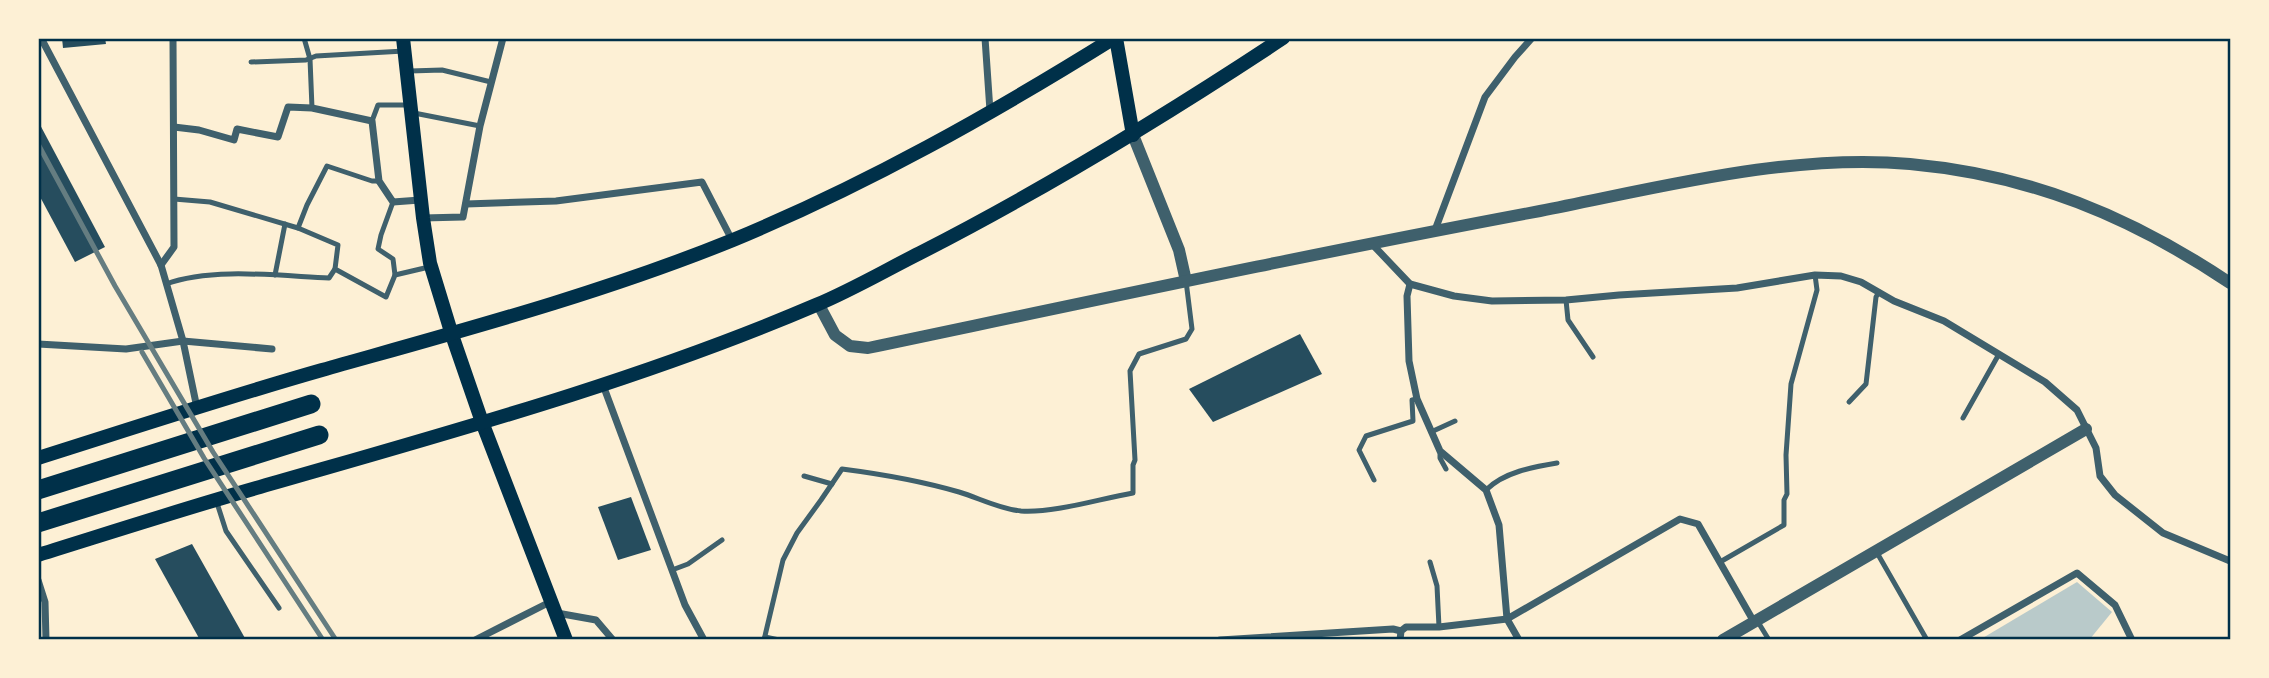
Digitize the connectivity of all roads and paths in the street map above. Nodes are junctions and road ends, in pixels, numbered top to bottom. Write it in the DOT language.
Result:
graph roads {
  1 [pos="41,38"];
  2 [pos="173,38"];
  3 [pos="304,38"];
  4 [pos="503,38"];
  5 [pos="985,38"];
  6 [pos="1115,38"];
  7 [pos="1283,38"];
  8 [pos="1532,38"];
  9 [pos="403,45"];
  10 [pos="310,59"];
  11 [pos="251,62"];
  12 [pos="407,72"];
  13 [pos="491,82"];
  14 [pos="312,108"];
  15 [pos="410,109"];
  16 [pos="990,112"];
  17 [pos="372,121"];
  18 [pos="481,126"];
  19 [pos="174,127"];
  20 [pos="1133,135"];
  21 [pos="379,181"];
  22 [pos="174,199"];
  23 [pos="421,200"];
  24 [pos="393,202"];
  25 [pos="466,204"];
  26 [pos="423,218"];
  27 [pos="285,224"];
  28 [pos="298,228"];
  29 [pos="1435,230"];
  30 [pos="732,240"];
  31 [pos="1373,244"];
  32 [pos="161,265"];
  33 [pos="432,267"];
  34 [pos="335,269"];
  35 [pos="275,275"];
  36 [pos="395,275"];
  37 [pos="1815,275"];
  38 [pos="1186,281"];
  39 [pos="2231,283"];
  40 [pos="166,284"];
  41 [pos="1410,284"];
  42 [pos="1879,292"];
  43 [pos="1566,300"];
  44 [pos="819,305"];
  45 [pos="452,335"];
  46 [pos="183,341"];
  47 [pos="38,344"];
  48 [pos="272,349"];
  49 [pos="1999,354"];
  50 [pos="1593,358"];
  51 [pos="603,385"];
  52 [pos="1416,398"];
  53 [pos="1849,402"];
  54 [pos="311,404"];
  55 [pos="197,408"];
  56 [pos="1963,418"];
  57 [pos="1455,421"];
  58 [pos="481,422"];
  59 [pos="2086,429"];
  60 [pos="1431,432"];
  61 [pos="319,435"];
  62 [pos="1440,451"];
  63 [pos="38,458"];
  64 [pos="1557,463"];
  65 [pos="1446,469"];
  66 [pos="804,476"];
  67 [pos="1374,480"];
  68 [pos="832,484"];
  69 [pos="1486,489"];
  70 [pos="38,490"];
  71 [pos="217,500"];
  72 [pos="38,523"];
  73 [pos="722,540"];
  74 [pos="1876,551"];
  75 [pos="38,555"];
  76 [pos="2231,561"];
  77 [pos="1430,562"];
  78 [pos="1720,562"];
  79 [pos="672,570"];
  80 [pos="38,580"];
  81 [pos="555,607"];
  82 [pos="279,608"];
  83 [pos="1507,619"];
  84 [pos="1755,621"];
  85 [pos="1439,626"];
  86 [pos="1400,635"];
  87 [pos="765,638"];
  88 [pos="46,639"];
  89 [pos="475,639"];
  90 [pos="566,639"];
  91 [pos="613,639"];
  92 [pos="704,639"];
  93 [pos="779,639"];
  94 [pos="1220,639"];
  95 [pos="1519,639"];
  96 [pos="1723,639"];
  97 [pos="1769,639"];
  98 [pos="1927,639"];
  99 [pos="1960,639"];
  100 [pos="2132,639"];
  1 -- 32 [label="street"];
  2 -- 19 [label="street"];
  3 -- 10 [label="lane"];
  4 -- 13 [label="street"];
  5 -- 16 [label="street"];
  6 -- 16 [label="main road"];
  6 -- 20 [label="main road"];
  7 -- 20 [label="main road"];
  8 -- 29 [label="street"];
  9 -- 10 [label="lane"];
  9 -- 12 [label="main road"];
  10 -- 11 [label="lane"];
  10 -- 14 [label="lane"];
  12 -- 13 [label="lane"];
  12 -- 15 [label="main road"];
  13 -- 18 [label="street"];
  14 -- 17 [label="street"];
  14 -- 19 [label="street"];
  15 -- 17 [label="lane"];
  15 -- 18 [label="lane"];
  15 -- 23 [label="main road"];
  16 -- 30 [label="main road"];
  17 -- 21 [label="street"];
  18 -- 25 [label="street"];
  19 -- 22 [label="street"];
  20 -- 38 [label="street"];
  20 -- 44 [label="main road"];
  21 -- 24 [label="street"];
  21 -- 28 [label="lane"];
  22 -- 27 [label="lane"];
  22 -- 32 [label="street"];
  23 -- 24 [label="street"];
  23 -- 26 [label="main road"];
  24 -- 36 [label="lane"];
  25 -- 26 [label="street"];
  25 -- 30 [label="street"];
  26 -- 33 [label="main road"];
  27 -- 28 [label="lane"];
  27 -- 35 [label="lane"];
  28 -- 34 [label="lane"];
  29 -- 31 [label="street"];
  29 -- 39 [label="street"];
  30 -- 45 [label="main road"];
  31 -- 38 [label="street"];
  31 -- 41 [label="street"];
  32 -- 40 [label="street"];
  33 -- 36 [label="lane"];
  33 -- 45 [label="main road"];
  34 -- 35 [label="lane"];
  34 -- 36 [label="lane"];
  35 -- 40 [label="lane"];
  37 -- 42 [label="street"];
  37 -- 43 [label="street"];
  37 -- 78 [label="lane"];
  38 -- 44 [label="street"];
  38 -- 68 [label="lane"];
  40 -- 46 [label="street"];
  41 -- 43 [label="street"];
  41 -- 52 [label="street"];
  42 -- 49 [label="street"];
  42 -- 53 [label="lane"];
  43 -- 50 [label="lane"];
  44 -- 51 [label="main road"];
  45 -- 55 [label="main road"];
  45 -- 58 [label="main road"];
  46 -- 47 [label="street"];
  46 -- 48 [label="street"];
  46 -- 55 [label="street"];
  49 -- 56 [label="lane"];
  49 -- 59 [label="street"];
  51 -- 58 [label="main road"];
  51 -- 79 [label="street"];
  52 -- 60 [label="street"];
  52 -- 67 [label="lane"];
  54 -- 70 [label="highway"];
  55 -- 63 [label="main road"];
  57 -- 60 [label="lane"];
  58 -- 71 [label="main road"];
  58 -- 81 [label="main road"];
  59 -- 74 [label="street"];
  59 -- 76 [label="street"];
  60 -- 62 [label="street"];
  61 -- 72 [label="highway"];
  62 -- 65 [label="lane"];
  62 -- 69 [label="street"];
  64 -- 69 [label="lane"];
  66 -- 68 [label="lane"];
  68 -- 87 [label="lane"];
  69 -- 83 [label="street"];
  71 -- 75 [label="main road"];
  71 -- 82 [label="lane"];
  73 -- 79 [label="lane"];
  74 -- 84 [label="street"];
  74 -- 98 [label="lane"];
  77 -- 85 [label="lane"];
  78 -- 83 [label="street"];
  78 -- 84 [label="street"];
  79 -- 92 [label="street"];
  80 -- 88 [label="street"];
  81 -- 89 [label="street"];
  81 -- 90 [label="main road"];
  81 -- 91 [label="street"];
  83 -- 85 [label="street"];
  83 -- 95 [label="street"];
  84 -- 96 [label="street"];
  84 -- 97 [label="lane"];
  85 -- 86 [label="street"];
  86 -- 94 [label="street"];
  87 -- 93 [label="lane"];
  99 -- 100 [label="street"];
}
